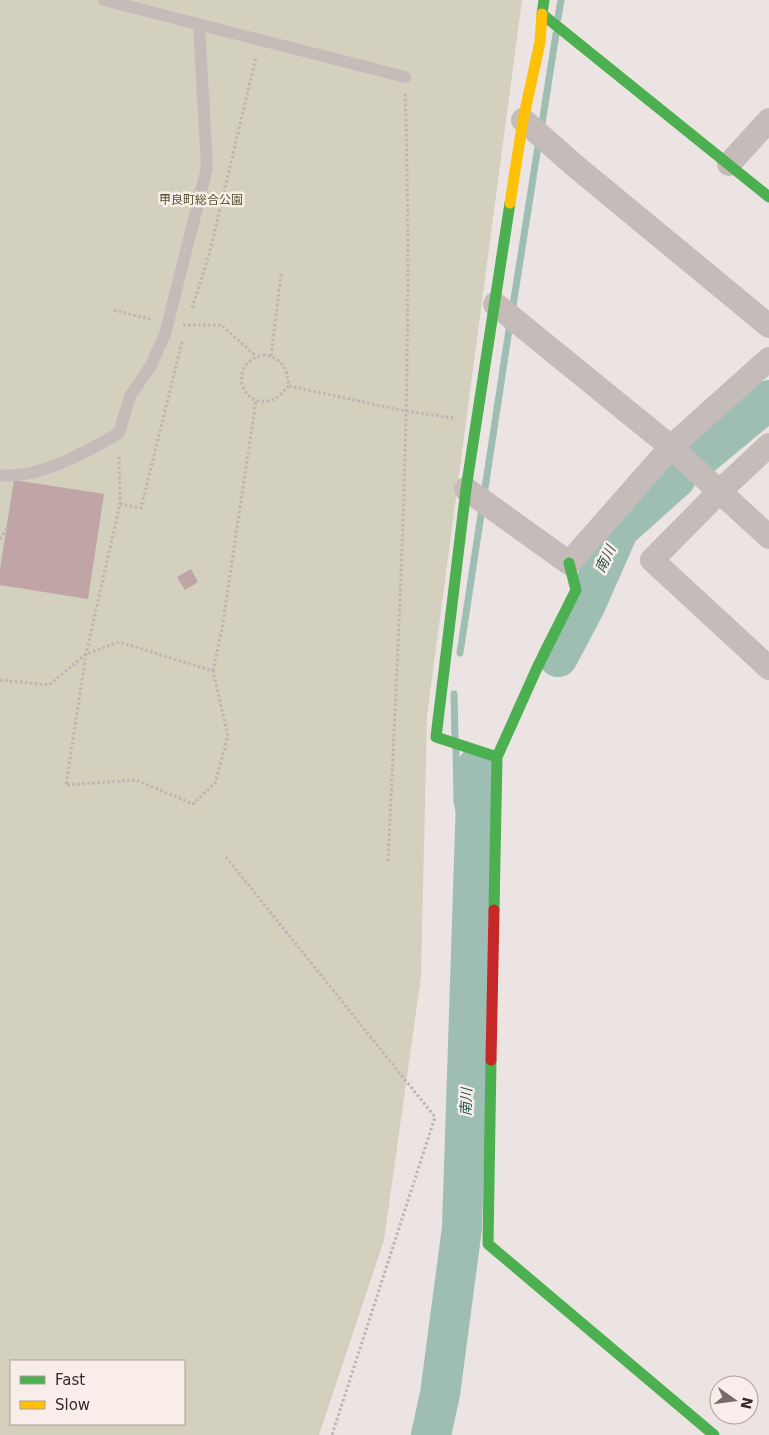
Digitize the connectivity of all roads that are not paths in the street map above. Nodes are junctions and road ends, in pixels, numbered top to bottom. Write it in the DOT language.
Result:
graph roads {
  1 [pos="104,0"];
  2 [pos="544,0"];
  3 [pos="542,14"];
  4 [pos="199,25"];
  5 [pos="405,77"];
  6 [pos="523,120"];
  7 [pos="769,120"];
  8 [pos="730,164"];
  9 [pos="769,197"];
  10 [pos="495,304"];
  11 [pos="769,326"];
  12 [pos="769,359"];
  13 [pos="769,445"];
  14 [pos="671,446"];
  15 [pos="0,475"];
  16 [pos="466,489"];
  17 [pos="720,491"];
  18 [pos="769,537"];
  19 [pos="569,563"];
  20 [pos="769,668"];
  21 [pos="497,757"];
  22 [pos="714,1435"];
  1 -- 4 [label="lane"];
  2 -- 3 [label="street"];
  3 -- 6 [label="street"];
  3 -- 8 [label="street"];
  4 -- 5 [label="lane"];
  4 -- 15 [label="lane"];
  6 -- 10 [label="street"];
  6 -- 11 [label="street"];
  7 -- 8 [label="street"];
  8 -- 9 [label="street"];
  10 -- 14 [label="street"];
  10 -- 16 [label="street"];
  12 -- 14 [label="street"];
  13 -- 17 [label="street"];
  14 -- 17 [label="street"];
  14 -- 19 [label="street"];
  16 -- 19 [label="street"];
  16 -- 21 [label="street"];
  17 -- 18 [label="street"];
  17 -- 20 [label="street"];
  19 -- 21 [label="street"];
  21 -- 22 [label="street"];
}
